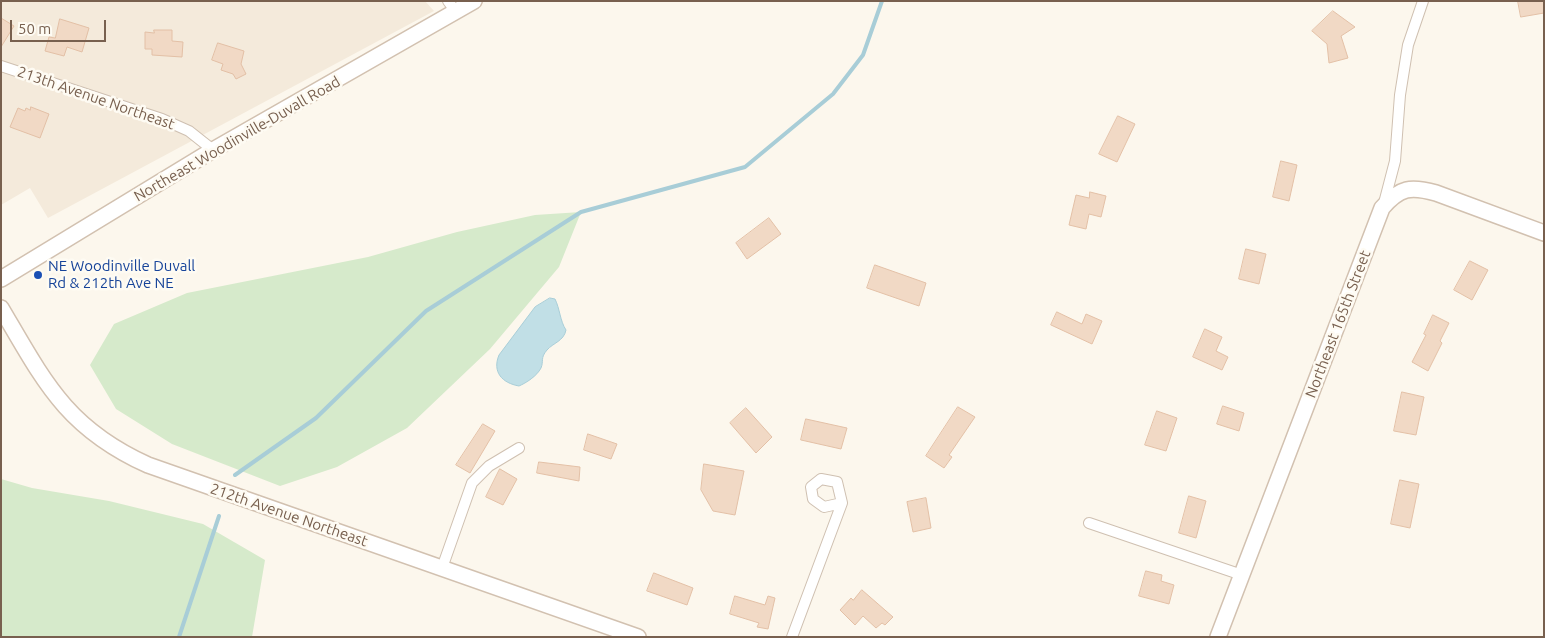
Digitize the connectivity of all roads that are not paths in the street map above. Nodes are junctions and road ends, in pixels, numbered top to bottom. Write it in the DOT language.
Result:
graph roads {
  1 [pos="474,1"];
  2 [pos="1423,1"];
  3 [pos="452,7"];
  4 [pos="1,66"];
  5 [pos="213,150"];
  6 [pos="1382,208"];
  7 [pos="1544,234"];
  8 [pos="1,280"];
  9 [pos="1,308"];
  10 [pos="519,448"];
  11 [pos="842,503"];
  12 [pos="1089,523"];
  13 [pos="442,568"];
  14 [pos="1242,575"];
  15 [pos="608,632"];
  16 [pos="638,637"];
  17 [pos="792,637"];
  18 [pos="1218,637"];
  1 -- 3 [label="street, Northeast Woodinville-Duvall Road"];
  2 -- 6 [label="street, Northeast 165th Street"];
  3 -- 5 [label="street, Northeast Woodinville-Duvall Road"];
  4 -- 5 [label="street, 213th Avenue Northeast"];
  5 -- 8 [label="street, Northeast Woodinville-Duvall Road"];
  6 -- 7 [label="street"];
  6 -- 14 [label="street, Northeast 165th Street"];
  9 -- 13 [label="street, 212th Avenue Northeast"];
  10 -- 13 [label="street"];
  11 -- 17 [label="street"];
  12 -- 14 [label="street"];
  13 -- 15 [label="street, 212th Avenue Northeast"];
  14 -- 18 [label="street, Northeast 165th Street"];
  15 -- 16 [label="street, 212th Avenue Northeast"];
}
